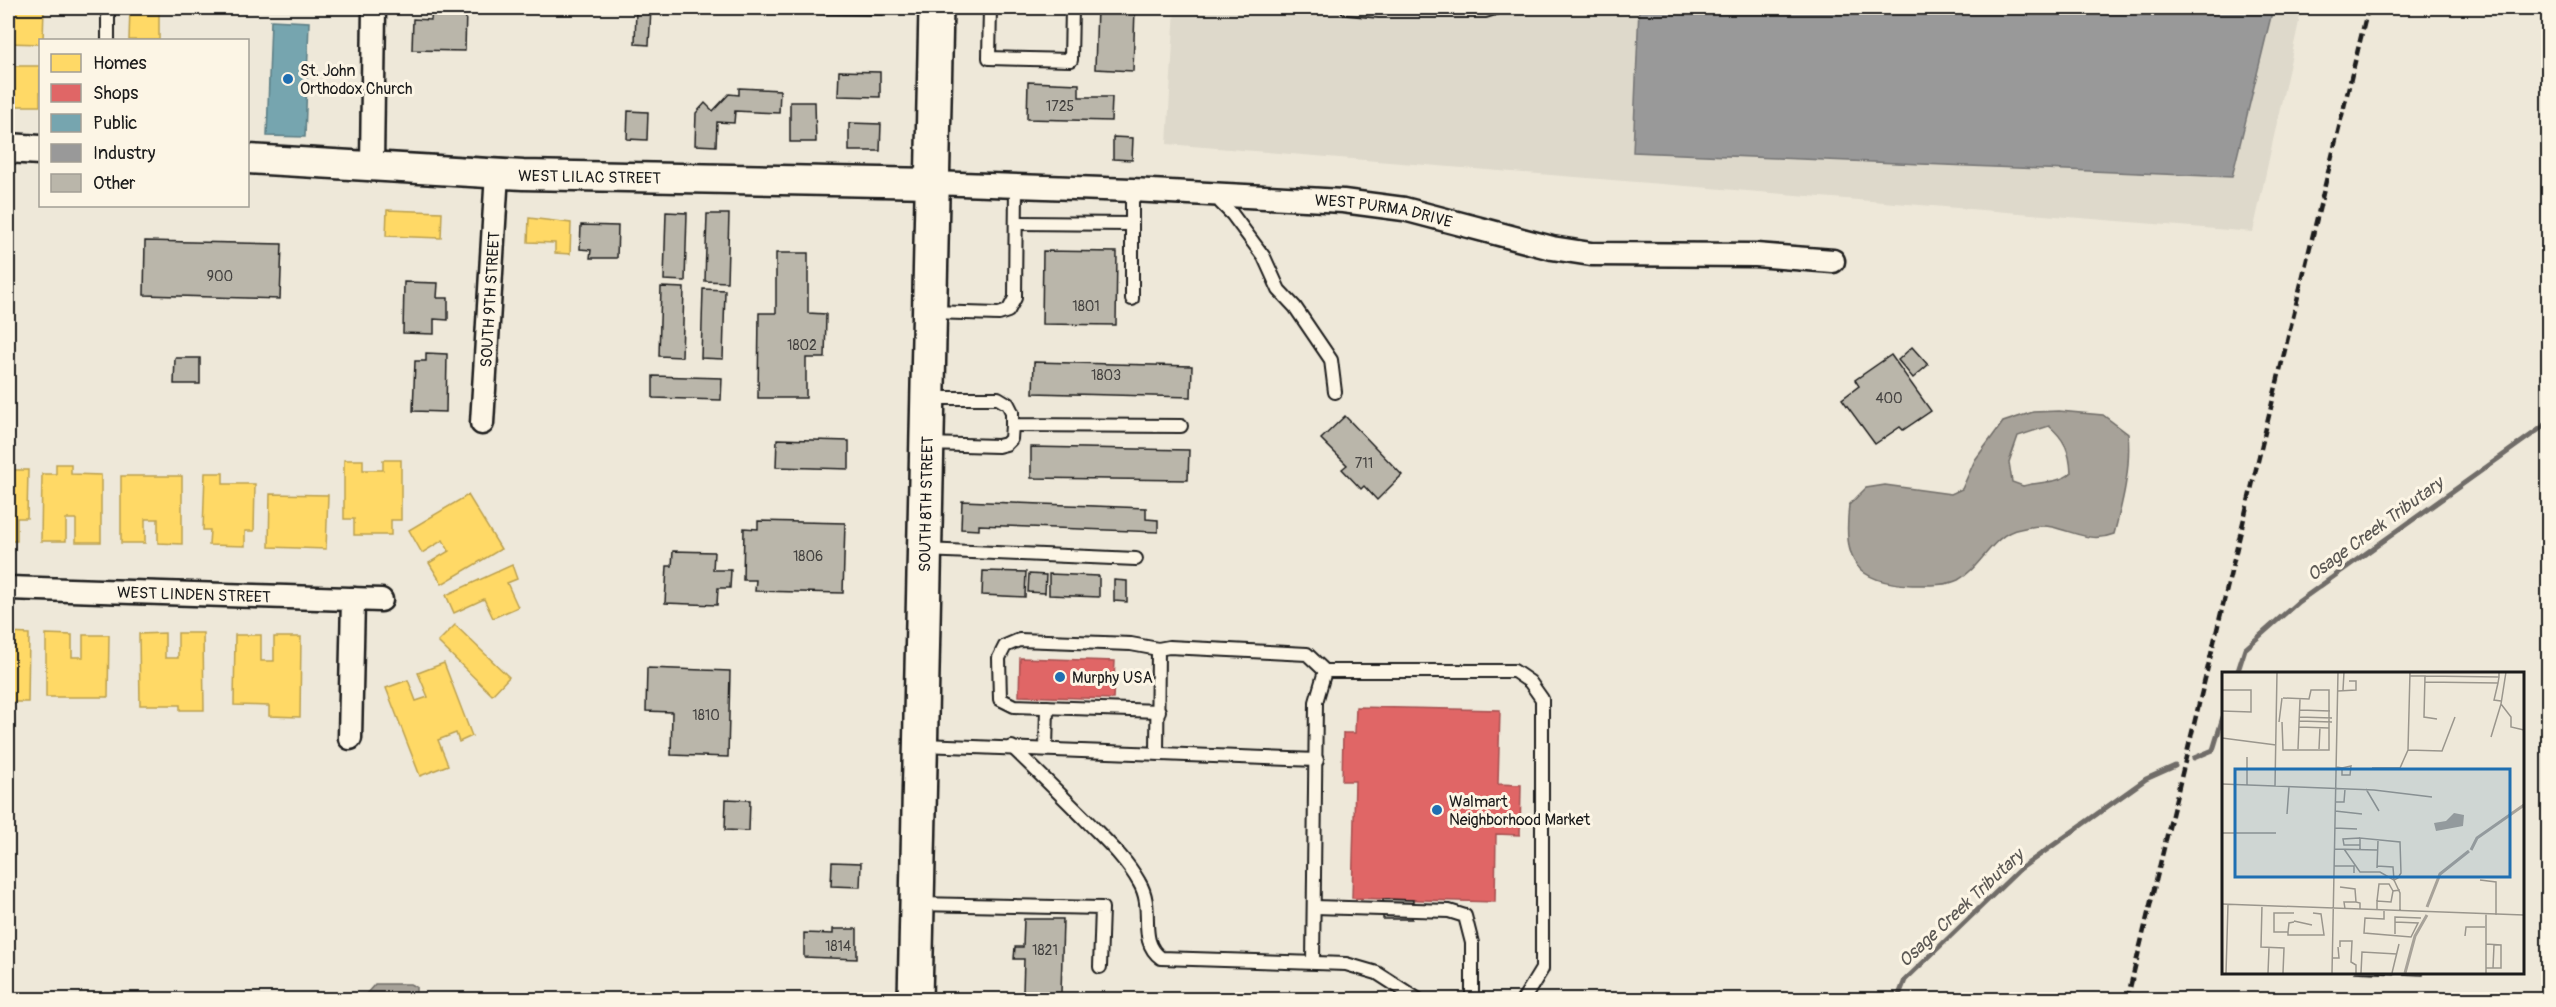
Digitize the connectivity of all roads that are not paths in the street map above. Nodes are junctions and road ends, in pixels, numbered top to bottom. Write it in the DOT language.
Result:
graph roads {
  1 [pos="108,8"];
  2 [pos="374,8"];
  3 [pos="936,8"];
  4 [pos="990,8"];
  5 [pos="1072,8"];
  6 [pos="1347,8"];
  7 [pos="1495,8"];
  8 [pos="108,39"];
  9 [pos="8,148"];
  10 [pos="39,150"];
  11 [pos="249,159"];
  12 [pos="372,164"];
  13 [pos="497,173"];
  14 [pos="932,183"];
  15 [pos="1016,186"];
  16 [pos="1132,190"];
  17 [pos="1219,194"];
  18 [pos="1016,223"];
  19 [pos="1132,224"];
  20 [pos="1833,261"];
  21 [pos="1132,299"];
  22 [pos="929,312"];
  23 [pos="1335,392"];
  24 [pos="927,398"];
  25 [pos="482,423"];
  26 [pos="1012,425"];
  27 [pos="1181,426"];
  28 [pos="926,444"];
  29 [pos="923,550"];
  30 [pos="1136,559"];
  31 [pos="8,588"];
  32 [pos="353,599"];
  33 [pos="381,600"];
  34 [pos="1158,649"];
  35 [pos="1325,671"];
  36 [pos="1047,707"];
  37 [pos="1158,711"];
  38 [pos="350,738"];
  39 [pos="919,745"];
  40 [pos="1012,747"];
  41 [pos="1046,749"];
  42 [pos="1158,753"];
  43 [pos="1317,760"];
  44 [pos="916,904"];
  45 [pos="1314,907"];
  46 [pos="1312,962"];
  47 [pos="1100,967"];
  48 [pos="915,999"];
  49 [pos="1419,999"];
  50 [pos="1472,999"];
  51 [pos="1523,999"];
  1 -- 8 [label="lane"];
  2 -- 12 [label="street"];
  3 -- 14 [label="main road, SOUTH 8TH STREET"];
  4 -- 5 [label="lane"];
  6 -- 7 [label="lane"];
  9 -- 10 [label="street"];
  11 -- 12 [label="street, WEST LILAC STREET"];
  12 -- 13 [label="street, WEST LILAC STREET"];
  13 -- 14 [label="street, WEST LILAC STREET"];
  13 -- 25 [label="street, SOUTH 9TH STREET"];
  14 -- 15 [label="street, WEST PURMA DRIVE"];
  14 -- 22 [label="main road, SOUTH 8TH STREET"];
  15 -- 16 [label="street, WEST PURMA DRIVE"];
  15 -- 18 [label="lane"];
  16 -- 17 [label="street, WEST PURMA DRIVE"];
  16 -- 19 [label="lane"];
  17 -- 20 [label="street, WEST PURMA DRIVE"];
  17 -- 23 [label="lane"];
  18 -- 19 [label="lane"];
  18 -- 22 [label="lane"];
  19 -- 21 [label="lane"];
  22 -- 24 [label="main road, SOUTH 8TH STREET"];
  24 -- 26 [label="lane"];
  24 -- 28 [label="main road, SOUTH 8TH STREET"];
  26 -- 27 [label="lane"];
  26 -- 28 [label="lane"];
  28 -- 29 [label="main road, SOUTH 8TH STREET"];
  29 -- 30 [label="lane"];
  29 -- 39 [label="main road, SOUTH 8TH STREET"];
  31 -- 32 [label="street, WEST LINDEN STREET"];
  32 -- 33 [label="street, WEST LINDEN STREET"];
  32 -- 38 [label="street"];
  34 -- 35 [label="lane"];
  34 -- 36 [label="lane"];
  34 -- 37 [label="lane"];
  35 -- 43 [label="lane"];
  35 -- 51 [label="lane"];
  36 -- 37 [label="lane"];
  36 -- 41 [label="lane"];
  37 -- 42 [label="lane"];
  39 -- 40 [label="lane"];
  39 -- 44 [label="main road, SOUTH 8TH STREET"];
  40 -- 41 [label="lane"];
  40 -- 46 [label="lane"];
  41 -- 42 [label="lane"];
  42 -- 43 [label="lane"];
  43 -- 45 [label="lane"];
  44 -- 47 [label="lane"];
  44 -- 48 [label="main road, SOUTH 8TH STREET"];
  45 -- 46 [label="lane"];
  45 -- 50 [label="lane"];
  46 -- 49 [label="lane"];
}
